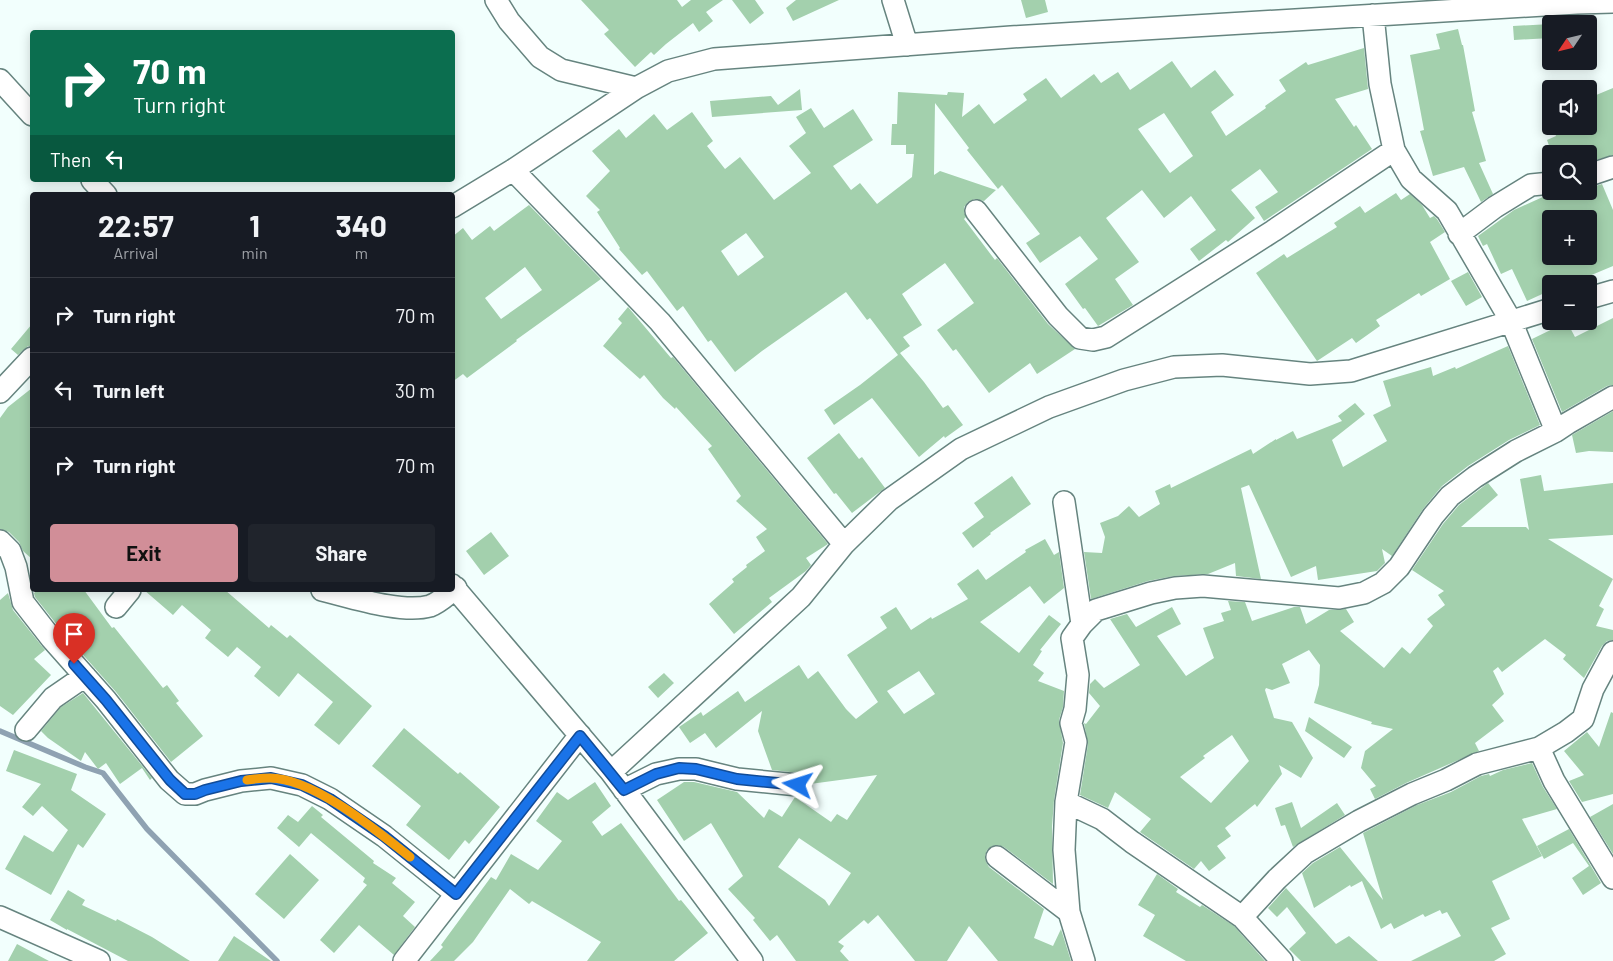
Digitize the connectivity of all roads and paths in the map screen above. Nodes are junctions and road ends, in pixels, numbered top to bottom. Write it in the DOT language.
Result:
graph roads {
  1 [pos="496,0"];
  2 [pos="893,0"];
  3 [pos="1577,1"];
  4 [pos="1613,2"];
  5 [pos="1373,15"];
  6 [pos="907,45"];
  7 [pos="0,80"];
  8 [pos="636,88"];
  9 [pos="30,113"];
  10 [pos="1394,150"];
  11 [pos="1613,167"];
  12 [pos="512,170"];
  13 [pos="1597,172"];
  14 [pos="94,182"];
  15 [pos="1542,184"];
  16 [pos="103,192"];
  17 [pos="455,205"];
  18 [pos="976,211"];
  19 [pos="1459,234"];
  20 [pos="1613,291"];
  21 [pos="1597,296"];
  22 [pos="1542,312"];
  23 [pos="1511,321"];
  24 [pos="30,360"];
  25 [pos="0,392"];
  26 [pos="1613,398"];
  27 [pos="1556,431"];
  28 [pos="1064,502"];
  29 [pos="0,541"];
  30 [pos="844,544"];
  31 [pos="455,587"];
  32 [pos="128,592"];
  33 [pos="331,592"];
  34 [pos="447,592"];
  35 [pos="116,607"];
  36 [pos="1082,624"];
  37 [pos="1613,652"];
  38 [pos="85,676"];
  39 [pos="26,730"];
  40 [pos="580,736"];
  41 [pos="1539,748"];
  42 [pos="611,772"];
  43 [pos="798,785"];
  44 [pos="624,790"];
  45 [pos="1066,802"];
  46 [pos="997,857"];
  47 [pos="1613,878"];
  48 [pos="456,894"];
  49 [pos="1069,912"];
  50 [pos="0,917"];
  51 [pos="1242,917"];
  52 [pos="99,961"];
  53 [pos="404,961"];
  54 [pos="752,961"];
  55 [pos="1084,961"];
  56 [pos="1282,961"];
  1 -- 8 [label="street"];
  2 -- 6 [label="street"];
  3 -- 4 [label="street"];
  3 -- 5 [label="street"];
  5 -- 6 [label="street"];
  5 -- 10 [label="street"];
  6 -- 8 [label="street"];
  7 -- 9 [label="street"];
  8 -- 12 [label="street"];
  10 -- 18 [label="street"];
  10 -- 19 [label="street"];
  11 -- 13 [label="street"];
  12 -- 17 [label="street"];
  12 -- 30 [label="street"];
  14 -- 16 [label="street"];
  15 -- 19 [label="street"];
  19 -- 23 [label="street"];
  20 -- 21 [label="street"];
  22 -- 23 [label="street"];
  23 -- 27 [label="street"];
  23 -- 30 [label="street"];
  24 -- 25 [label="street"];
  26 -- 27 [label="street"];
  27 -- 36 [label="street"];
  28 -- 36 [label="street"];
  29 -- 38 [label="street"];
  30 -- 42 [label="street"];
  31 -- 40 [label="street"];
  32 -- 35 [label="street"];
  33 -- 34 [label="street"];
  36 -- 45 [label="street"];
  37 -- 41 [label="street"];
  38 -- 39 [label="street"];
  38 -- 48 [label="street"];
  40 -- 42 [label="street"];
  40 -- 48 [label="street"];
  41 -- 47 [label="street"];
  41 -- 51 [label="street"];
  42 -- 44 [label="street"];
  43 -- 44 [label="street"];
  44 -- 54 [label="street"];
  45 -- 49 [label="street"];
  45 -- 51 [label="street"];
  46 -- 49 [label="street"];
  48 -- 53 [label="street"];
  49 -- 55 [label="street"];
  50 -- 52 [label="street"];
  51 -- 56 [label="street"];
}
